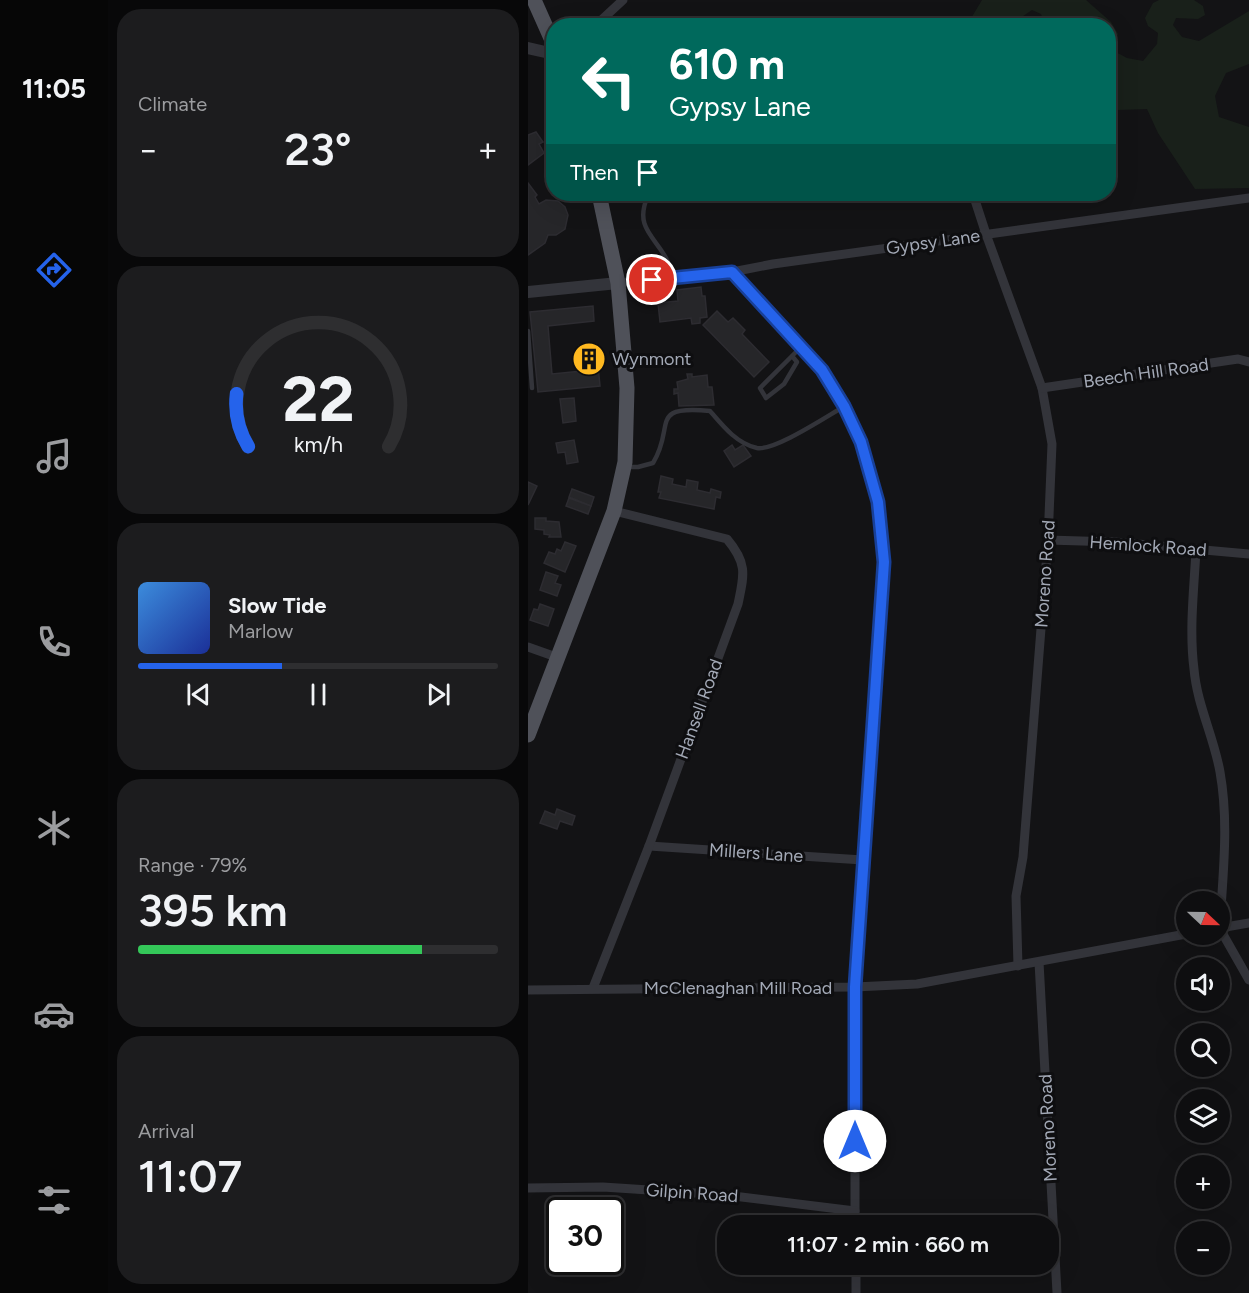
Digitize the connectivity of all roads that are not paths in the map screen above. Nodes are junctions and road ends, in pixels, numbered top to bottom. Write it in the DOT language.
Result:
graph roads {
  1 [pos="534,0"];
  2 [pos="623,0"];
  3 [pos="604,18"];
  4 [pos="546,27"];
  5 [pos="528,48"];
  6 [pos="546,52"];
  7 [pos="1249,198"];
  8 [pos="600,201"];
  9 [pos="646,201"];
  10 [pos="975,201"];
  11 [pos="986,234"];
  12 [pos="732,272"];
  13 [pos="673,277"];
  14 [pos="618,283"];
  15 [pos="528,292"];
  16 [pos="528,331"];
  17 [pos="801,347"];
  18 [pos="792,356"];
  19 [pos="1249,362"];
  20 [pos="532,388"];
  21 [pos="1042,388"];
  22 [pos="844,406"];
  23 [pos="624,467"];
  24 [pos="614,511"];
  25 [pos="1048,540"];
  26 [pos="1196,550"];
  27 [pos="1249,554"];
  28 [pos="528,647"];
  29 [pos="559,658"];
  30 [pos="530,726"];
  31 [pos="649,846"];
  32 [pos="863,860"];
  33 [pos="1222,891"];
  34 [pos="1249,923"];
  35 [pos="1230,926"];
  36 [pos="1176,936"];
  37 [pos="1230,945"];
  38 [pos="1039,962"];
  39 [pos="1018,966"];
  40 [pos="1249,980"];
  41 [pos="855,987"];
  42 [pos="593,988"];
  43 [pos="528,990"];
  44 [pos="528,1188"];
  45 [pos="855,1211"];
  46 [pos="855,1215"];
  47 [pos="856,1275"];
  48 [pos="856,1293"];
  49 [pos="1058,1293"];
  1 -- 4 [label="main road"];
  2 -- 3 [label="street"];
  5 -- 6 [label="street"];
  7 -- 11 [label="street, Gypsy Lane"];
  8 -- 14 [label="main road"];
  9 -- 13 [label="lane"];
  10 -- 11 [label="street, Moreno Road"];
  11 -- 12 [label="street, Gypsy Lane"];
  11 -- 21 [label="street, Moreno Road"];
  12 -- 13 [label="street, Gypsy Lane"];
  12 -- 17 [label="street"];
  13 -- 14 [label="street, Gypsy Lane"];
  14 -- 15 [label="street"];
  14 -- 23 [label="main road"];
  16 -- 20 [label="lane"];
  17 -- 18 [label="lane"];
  17 -- 22 [label="street"];
  18 -- 18 [label="lane"];
  19 -- 21 [label="street, Beech Hill Road"];
  21 -- 25 [label="street, Moreno Road"];
  22 -- 23 [label="lane"];
  22 -- 32 [label="street"];
  23 -- 24 [label="main road"];
  24 -- 29 [label="main road"];
  24 -- 31 [label="street, Hansell Road"];
  25 -- 26 [label="street, Hemlock Road"];
  25 -- 39 [label="street, Moreno Road"];
  26 -- 27 [label="street, Hemlock Road"];
  26 -- 33 [label="street"];
  28 -- 29 [label="street"];
  29 -- 30 [label="main road"];
  31 -- 32 [label="street, Millers Lane"];
  31 -- 42 [label="street, Hansell Road"];
  32 -- 41 [label="street"];
  34 -- 35 [label="street"];
  36 -- 38 [label="street"];
  37 -- 40 [label="street"];
  38 -- 39 [label="street, McClenaghan Mill Road"];
  38 -- 49 [label="street, Moreno Road"];
  39 -- 41 [label="street, McClenaghan Mill Road"];
  41 -- 42 [label="street, McClenaghan Mill Road"];
  41 -- 45 [label="street"];
  42 -- 43 [label="street, McClenaghan Mill Road"];
  44 -- 45 [label="street, Gilpin Road"];
  45 -- 46 [label="street"];
  47 -- 48 [label="street"];
}
